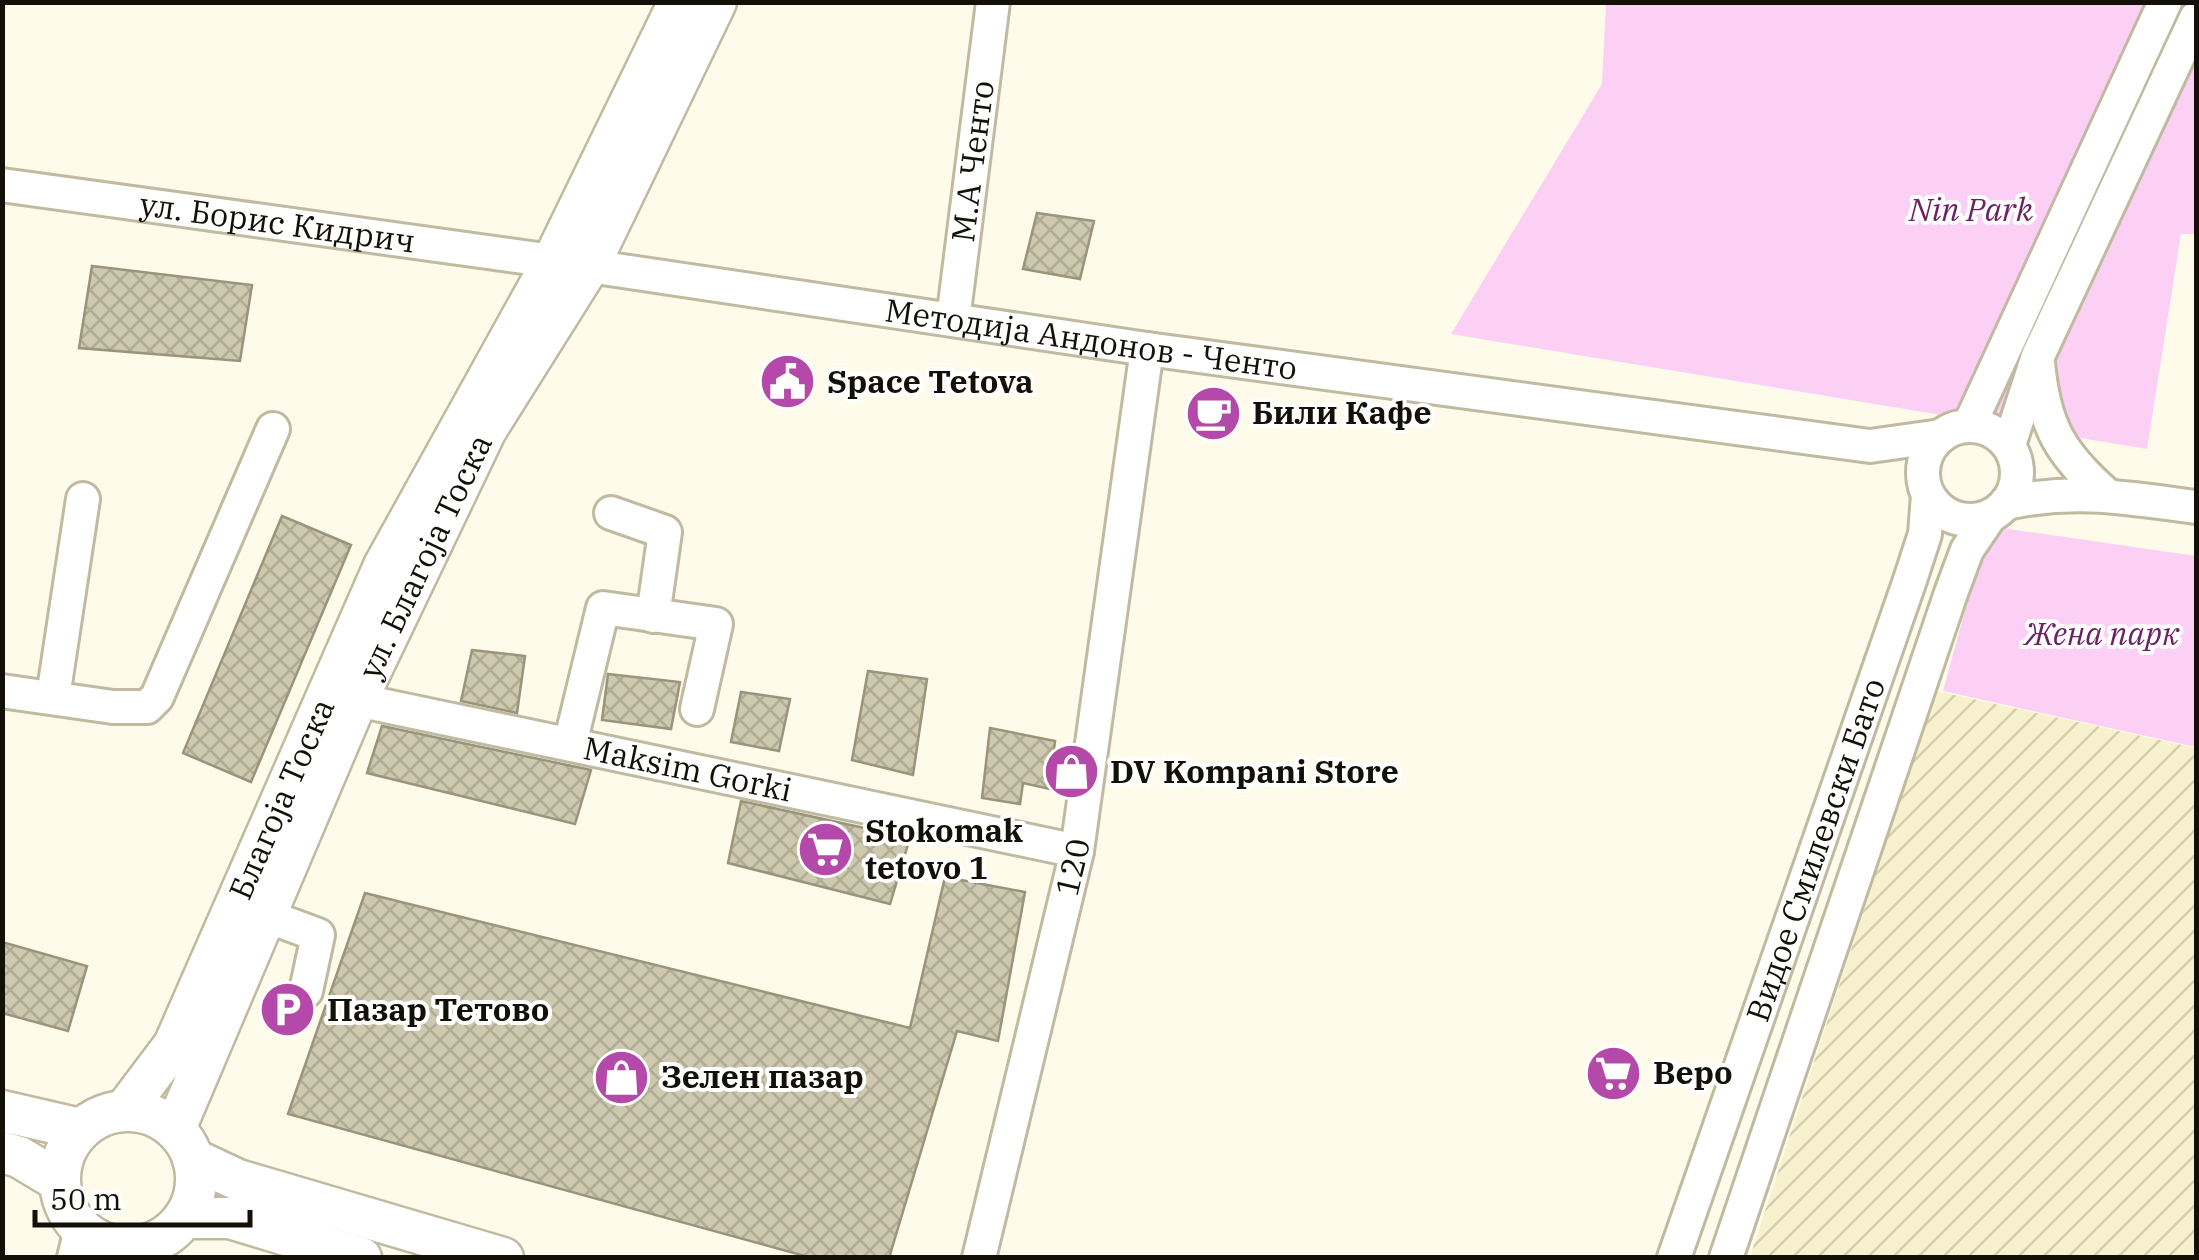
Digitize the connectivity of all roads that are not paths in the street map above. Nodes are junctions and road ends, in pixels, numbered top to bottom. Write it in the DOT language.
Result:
graph roads {
  1 [pos="678,2"];
  2 [pos="716,2"];
  3 [pos="993,2"];
  4 [pos="2165,2"];
  5 [pos="2196,18"];
  6 [pos="2,185"];
  7 [pos="571,263"];
  8 [pos="953,320"];
  9 [pos="1147,349"];
  10 [pos="2038,356"];
  11 [pos="274,428"];
  12 [pos="1955,431"];
  13 [pos="1870,446"];
  14 [pos="2012,452"];
  15 [pos="1926,488"];
  16 [pos="2098,494"];
  17 [pos="83,498"];
  18 [pos="2196,506"];
  19 [pos="1998,510"];
  20 [pos="611,514"];
  21 [pos="653,616"];
  22 [pos="2,691"];
  23 [pos="53,697"];
  24 [pos="357,700"];
  25 [pos="696,709"];
  26 [pos="570,744"];
  27 [pos="1076,851"];
  28 [pos="264,916"];
  29 [pos="306,991"];
  30 [pos="2,1110"];
  31 [pos="126,1110"];
  32 [pos="80,1129"];
  33 [pos="184,1144"];
  34 [pos="2,1152"];
  35 [pos="59,1181"];
  36 [pos="184,1218"];
  37 [pos="78,1243"];
  38 [pos="127,1252"];
  39 [pos="360,1258"];
  40 [pos="503,1258"];
  41 [pos="978,1258"];
  42 [pos="1674,1258"];
  43 [pos="1726,1258"];
  1 -- 7 [label="main road, Благоја Тоска"];
  2 -- 7 [label="main road, ул. Благоја Тоска"];
  3 -- 8 [label="street, М.А Ченто"];
  4 -- 12 [label="street"];
  5 -- 10 [label="street"];
  6 -- 7 [label="street, ул. Борис Кидрич"];
  7 -- 8 [label="street, Методија Андонов - Ченто"];
  7 -- 24 [label="main road, ул. Благоја Тоска"];
  7 -- 31 [label="main road, Благоја Тоска"];
  8 -- 9 [label="street, Методија Андонов - Ченто"];
  9 -- 13 [label="street, Методија Андонов - Ченто"];
  9 -- 27 [label="street, 120"];
  10 -- 14 [label="street"];
  10 -- 16 [label="street"];
  11 -- 23 [label="street"];
  12 -- 13 [label="street, Методија Андонов - Ченто"];
  12 -- 14 [label="street"];
  12 -- 15 [label="street"];
  13 -- 15 [label="street, Методија Андонов - Ченто"];
  14 -- 16 [label="street"];
  14 -- 19 [label="street"];
  15 -- 19 [label="street"];
  15 -- 42 [label="street, Видое Смилевски Бато"];
  16 -- 18 [label="street"];
  16 -- 19 [label="street"];
  17 -- 23 [label="street"];
  19 -- 43 [label="street, Видое Смилевски Бато"];
  20 -- 21 [label="street"];
  21 -- 25 [label="street"];
  21 -- 26 [label="street"];
  22 -- 23 [label="street"];
  24 -- 26 [label="street, Maksim Gorki"];
  24 -- 28 [label="main road, ул. Благоја Тоска"];
  26 -- 27 [label="street, Maksim Gorki"];
  27 -- 41 [label="street, 120"];
  28 -- 29 [label="street"];
  28 -- 33 [label="main road, ул. Благоја Тоска"];
  30 -- 32 [label="main road"];
  31 -- 32 [label="main road"];
  31 -- 33 [label="main road"];
  32 -- 35 [label="main road"];
  33 -- 36 [label="main road"];
  33 -- 40 [label="main road"];
  34 -- 35 [label="main road"];
  35 -- 37 [label="main road"];
  36 -- 38 [label="main road"];
  36 -- 39 [label="main road"];
  37 -- 38 [label="main road"];
}
